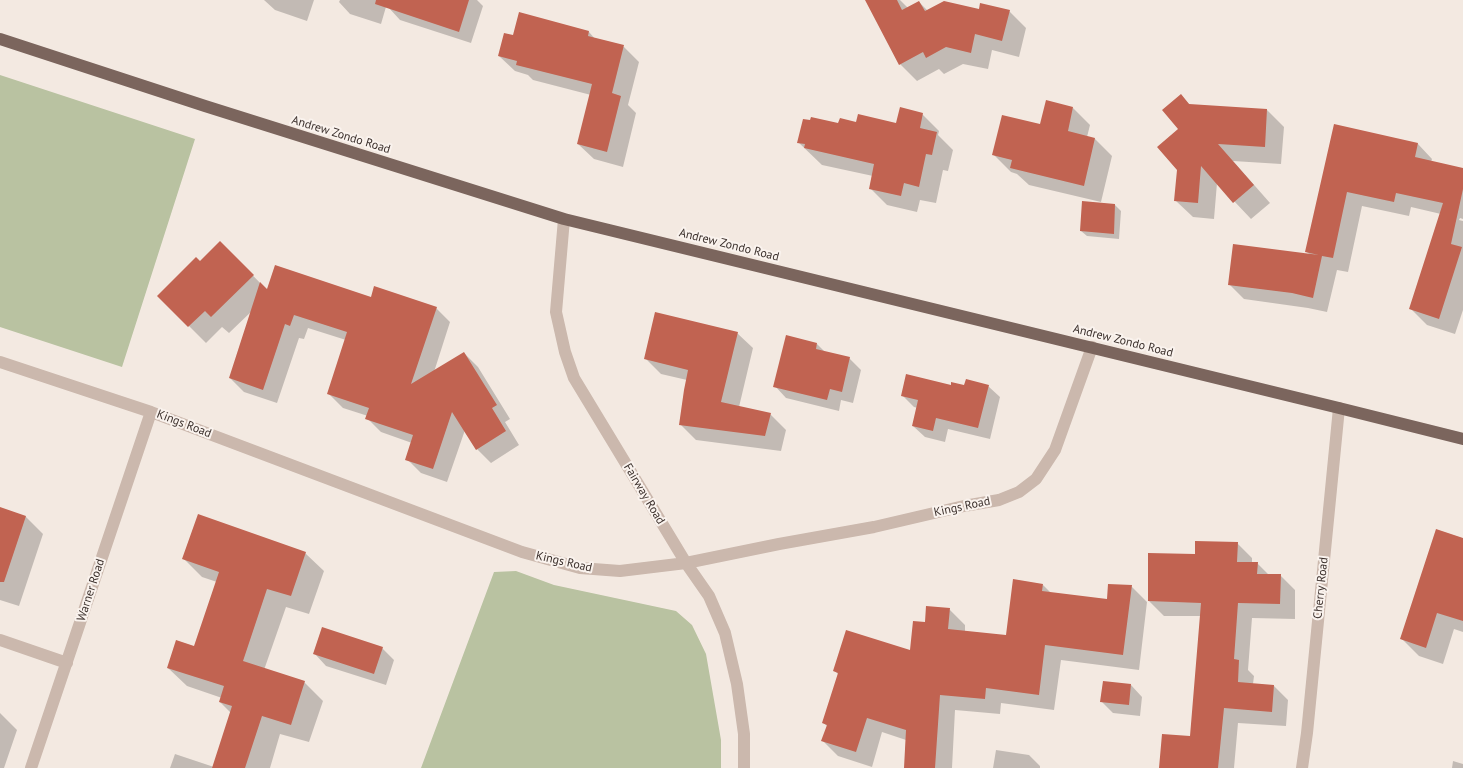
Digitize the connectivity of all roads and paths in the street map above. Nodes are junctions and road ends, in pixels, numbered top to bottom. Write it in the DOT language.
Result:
graph roads {
  1 [pos="0,39"];
  2 [pos="564,219"];
  3 [pos="1092,347"];
  4 [pos="0,362"];
  5 [pos="1339,408"];
  6 [pos="151,412"];
  7 [pos="1463,439"];
  8 [pos="686,563"];
  9 [pos="0,640"];
  10 [pos="67,662"];
  11 [pos="31,768"];
  12 [pos="744,768"];
  13 [pos="1302,768"];
  1 -- 2 [label="main road, Andrew Zondo Road"];
  2 -- 3 [label="main road, Andrew Zondo Road"];
  2 -- 8 [label="street, Fairway Road"];
  3 -- 5 [label="main road, Andrew Zondo Road"];
  3 -- 8 [label="street, Kings Road"];
  4 -- 6 [label="street, Kings Road"];
  5 -- 7 [label="main road, Andrew Zondo Road"];
  5 -- 13 [label="street, Cherry Road"];
  6 -- 8 [label="street, Kings Road"];
  6 -- 10 [label="street, Warner Road"];
  8 -- 12 [label="street, Fairway Road"];
  9 -- 10 [label="street"];
  10 -- 11 [label="street, Warner Road"];
}
